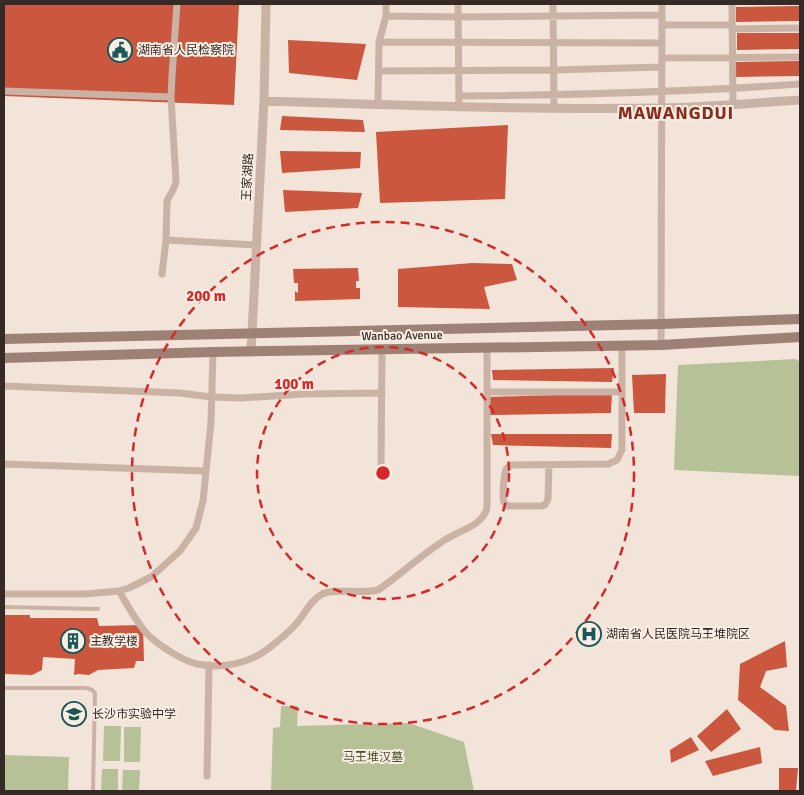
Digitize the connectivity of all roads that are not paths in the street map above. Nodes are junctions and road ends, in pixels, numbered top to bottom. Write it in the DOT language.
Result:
graph roads {
  1 [pos="178,4"];
  2 [pos="266,4"];
  3 [pos="386,4"];
  4 [pos="458,4"];
  5 [pos="553,4"];
  6 [pos="662,4"];
  7 [pos="732,4"];
  8 [pos="662,15"];
  9 [pos="386,16"];
  10 [pos="553,16"];
  11 [pos="458,17"];
  12 [pos="662,26"];
  13 [pos="732,27"];
  14 [pos="800,28"];
  15 [pos="379,42"];
  16 [pos="458,42"];
  17 [pos="554,43"];
  18 [pos="662,43"];
  19 [pos="800,56"];
  20 [pos="662,58"];
  21 [pos="732,58"];
  22 [pos="662,67"];
  23 [pos="458,70"];
  24 [pos="554,70"];
  25 [pos="379,71"];
  26 [pos="800,84"];
  27 [pos="733,89"];
  28 [pos="4,91"];
  29 [pos="662,92"];
  30 [pos="459,96"];
  31 [pos="554,96"];
  32 [pos="171,97"];
  33 [pos="264,100"];
  34 [pos="800,100"];
  35 [pos="378,104"];
  36 [pos="733,104"];
  37 [pos="459,106"];
  38 [pos="554,108"];
  39 [pos="662,108"];
  40 [pos="166,240"];
  41 [pos="256,245"];
  42 [pos="162,274"];
  43 [pos="800,319"];
  44 [pos="661,324"];
  45 [pos="252,333"];
  46 [pos="800,337"];
  47 [pos="4,340"];
  48 [pos="661,344"];
  49 [pos="622,345"];
  50 [pos="487,348"];
  51 [pos="382,349"];
  52 [pos="213,352"];
  53 [pos="251,352"];
  54 [pos="4,358"];
  55 [pos="4,386"];
  56 [pos="487,392"];
  57 [pos="622,392"];
  58 [pos="382,393"];
  59 [pos="211,397"];
  60 [pos="4,464"];
  61 [pos="549,465"];
  62 [pos="381,470"];
  63 [pos="206,471"];
  64 [pos="119,591"];
  65 [pos="4,594"];
  66 [pos="4,607"];
  67 [pos="98,609"];
  68 [pos="208,666"];
  69 [pos="4,688"];
  70 [pos="208,776"];
  71 [pos="93,791"];
  1 -- 32 [label="street"];
  2 -- 33 [label="street, 王家湖路"];
  3 -- 9 [label="street"];
  4 -- 11 [label="street"];
  5 -- 10 [label="street"];
  6 -- 8 [label="street"];
  7 -- 13 [label="street"];
  8 -- 10 [label="street"];
  8 -- 12 [label="street"];
  9 -- 11 [label="street"];
  9 -- 15 [label="street"];
  10 -- 11 [label="street"];
  10 -- 17 [label="street"];
  11 -- 16 [label="street"];
  12 -- 13 [label="street"];
  12 -- 18 [label="street"];
  13 -- 14 [label="street"];
  13 -- 21 [label="street"];
  15 -- 16 [label="street"];
  15 -- 25 [label="street"];
  16 -- 17 [label="street"];
  16 -- 23 [label="street"];
  17 -- 18 [label="street"];
  17 -- 24 [label="street"];
  18 -- 20 [label="street"];
  19 -- 21 [label="street"];
  20 -- 21 [label="street"];
  20 -- 22 [label="street"];
  21 -- 27 [label="street"];
  22 -- 24 [label="street"];
  22 -- 29 [label="street"];
  23 -- 24 [label="street"];
  23 -- 25 [label="street"];
  23 -- 30 [label="street"];
  24 -- 31 [label="street"];
  25 -- 35 [label="street"];
  26 -- 27 [label="street"];
  27 -- 29 [label="street"];
  27 -- 36 [label="street"];
  28 -- 32 [label="street"];
  29 -- 31 [label="street"];
  29 -- 39 [label="street"];
  30 -- 31 [label="street"];
  30 -- 37 [label="street"];
  31 -- 38 [label="street"];
  32 -- 40 [label="street"];
  33 -- 35 [label="street"];
  33 -- 41 [label="street, 王家湖路"];
  34 -- 36 [label="street"];
  35 -- 37 [label="street"];
  36 -- 39 [label="street"];
  37 -- 38 [label="street"];
  38 -- 39 [label="street"];
  39 -- 44 [label="street"];
  40 -- 41 [label="street"];
  40 -- 42 [label="street"];
  41 -- 45 [label="street, 王家湖路"];
  43 -- 44 [label="main road, Wanbao Avenue"];
  44 -- 45 [label="main road, Wanbao Avenue"];
  44 -- 48 [label="street"];
  45 -- 47 [label="main road, Wanbao Avenue"];
  45 -- 53 [label="street, 王家湖路"];
  46 -- 48 [label="main road, Wanbao Avenue"];
  48 -- 49 [label="main road, Wanbao Avenue"];
  49 -- 50 [label="main road, Wanbao Avenue"];
  49 -- 57 [label="street"];
  50 -- 51 [label="main road, Wanbao Avenue"];
  50 -- 56 [label="street"];
  51 -- 53 [label="main road, Wanbao Avenue"];
  51 -- 58 [label="street"];
  52 -- 53 [label="main road, Wanbao Avenue"];
  52 -- 54 [label="main road, Wanbao Avenue"];
  52 -- 59 [label="street"];
  55 -- 59 [label="street"];
  56 -- 57 [label="street"];
  56 -- 68 [label="street"];
  57 -- 61 [label="street"];
  58 -- 59 [label="street"];
  58 -- 62 [label="street"];
  59 -- 63 [label="street"];
  60 -- 63 [label="street"];
  61 -- 61 [label="street"];
  63 -- 64 [label="street"];
  64 -- 65 [label="street"];
  64 -- 68 [label="street"];
  66 -- 67 [label="lane"];
  68 -- 70 [label="street"];
  69 -- 71 [label="lane"];
}
